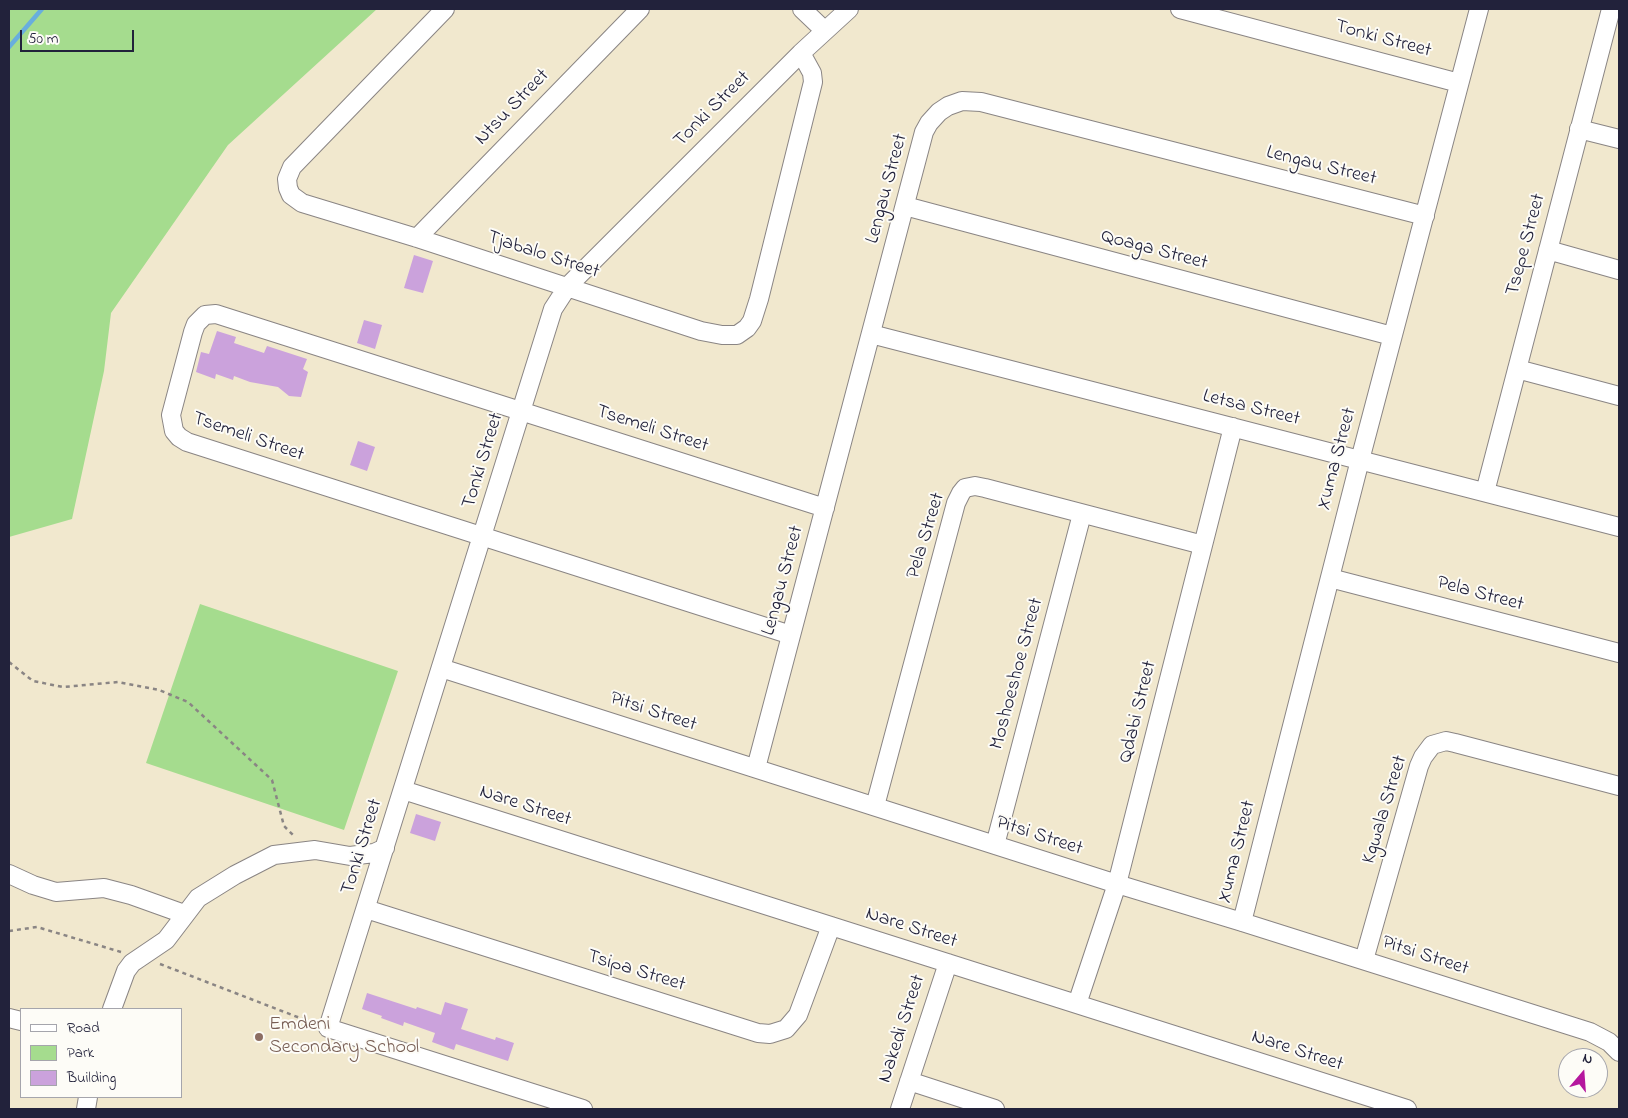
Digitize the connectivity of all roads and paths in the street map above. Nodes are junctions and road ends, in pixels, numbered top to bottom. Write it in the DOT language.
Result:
graph roads {
  1 [pos="445,9"];
  2 [pos="640,9"];
  3 [pos="802,9"];
  4 [pos="849,9"];
  5 [pos="1180,9"];
  6 [pos="1478,9"];
  7 [pos="1610,9"];
  8 [pos="824,30"];
  9 [pos="801,53"];
  10 [pos="1459,83"];
  11 [pos="1579,129"];
  12 [pos="1619,139"];
  13 [pos="905,206"];
  14 [pos="1425,216"];
  15 [pos="418,238"];
  16 [pos="1548,250"];
  17 [pos="1619,270"];
  18 [pos="568,286"];
  19 [pos="871,334"];
  20 [pos="1392,336"];
  21 [pos="1517,369"];
  22 [pos="1619,396"];
  23 [pos="521,411"];
  24 [pos="1233,427"];
  25 [pos="1360,460"];
  26 [pos="1485,492"];
  27 [pos="825,508"];
  28 [pos="1082,514"];
  29 [pos="1619,527"];
  30 [pos="482,536"];
  31 [pos="1203,545"];
  32 [pos="1330,578"];
  33 [pos="791,635"];
  34 [pos="1619,653"];
  35 [pos="9,662"];
  36 [pos="441,668"];
  37 [pos="756,768"];
  38 [pos="1619,786"];
  39 [pos="403,790"];
  40 [pos="875,806"];
  41 [pos="995,845"];
  42 [pos="385,848"];
  43 [pos="305,851"];
  44 [pos="9,874"];
  45 [pos="1116,884"];
  46 [pos="366,910"];
  47 [pos="184,914"];
  48 [pos="1242,922"];
  49 [pos="831,926"];
  50 [pos="9,930"];
  51 [pos="141,958"];
  52 [pos="1364,960"];
  53 [pos="948,963"];
  54 [pos="1077,1004"];
  55 [pos="112,1008"];
  56 [pos="328,1028"];
  57 [pos="1619,1052"];
  58 [pos="909,1081"];
  59 [pos="583,1109"];
  60 [pos="900,1109"];
  61 [pos="995,1109"];
  62 [pos="1407,1109"];
  1 -- 15 [label="street, Tjabalo Street"];
  2 -- 15 [label="street, Ntsu Street"];
  3 -- 8 [label="street"];
  4 -- 8 [label="street, Tonki Street"];
  5 -- 10 [label="street, Tonki Street"];
  6 -- 10 [label="street, Xuma Street"];
  7 -- 11 [label="street, Tsepe Street"];
  8 -- 9 [label="street, Tonki Street"];
  9 -- 18 [label="street, Tonki Street"];
  9 -- 18 [label="street, Tjabalo Street"];
  10 -- 14 [label="street, Xuma Street"];
  11 -- 12 [label="street"];
  11 -- 16 [label="street, Tsepe Street"];
  13 -- 14 [label="street, Lengau Street"];
  13 -- 19 [label="street, Lengau Street"];
  13 -- 20 [label="street, Qoaga Street"];
  14 -- 20 [label="street, Xuma Street"];
  15 -- 18 [label="street, Tjabalo Street"];
  16 -- 17 [label="street"];
  16 -- 21 [label="street, Tsepe Street"];
  18 -- 23 [label="street, Tonki Street"];
  19 -- 24 [label="street, Letsa Street"];
  19 -- 27 [label="street, Lengau Street"];
  20 -- 25 [label="street, Xuma Street"];
  21 -- 22 [label="street"];
  21 -- 26 [label="street, Tsepe Street"];
  23 -- 27 [label="street, Tsemeli Street"];
  23 -- 30 [label="street, Tonki Street"];
  23 -- 30 [label="street, Tsemeli Street"];
  24 -- 25 [label="street, Letsa Street"];
  24 -- 31 [label="street, Qdabi Street"];
  25 -- 26 [label="street, Letsa Street"];
  25 -- 32 [label="street, Xuma Street"];
  26 -- 29 [label="street, Letsa Street"];
  27 -- 33 [label="street, Lengau Street"];
  28 -- 31 [label="street, Pela Street"];
  28 -- 40 [label="street, Pela Street"];
  28 -- 41 [label="street, Moshoeshoe Street"];
  30 -- 33 [label="street, Tsemeli Street"];
  30 -- 36 [label="street, Tonki Street"];
  31 -- 45 [label="street, Qdabi Street"];
  32 -- 34 [label="street, Pela Street"];
  32 -- 48 [label="street, Xuma Street"];
  33 -- 37 [label="street, Lengau Street"];
  35 -- 43 [label="path"];
  36 -- 37 [label="street, Pitsi Street"];
  36 -- 39 [label="street, Tonki Street"];
  37 -- 40 [label="street, Pitsi Street"];
  38 -- 52 [label="street, Kgwala Street"];
  39 -- 42 [label="street, Tonki Street"];
  39 -- 49 [label="street, Nare Street"];
  40 -- 41 [label="street, Pitsi Street"];
  41 -- 45 [label="street, Pitsi Street"];
  42 -- 43 [label="street"];
  42 -- 46 [label="street, Tonki Street"];
  43 -- 47 [label="street"];
  44 -- 47 [label="street"];
  45 -- 48 [label="street, Pitsi Street"];
  45 -- 54 [label="street, Qdabi Street"];
  46 -- 49 [label="street, Tsipa Street"];
  46 -- 56 [label="street, Tonki Street"];
  47 -- 51 [label="street"];
  48 -- 52 [label="street, Pitsi Street"];
  49 -- 53 [label="street, Nare Street"];
  50 -- 51 [label="path"];
  51 -- 55 [label="street"];
  51 -- 56 [label="path"];
  52 -- 57 [label="street, Pitsi Street"];
  53 -- 54 [label="street, Nare Street"];
  53 -- 58 [label="street, Nakedi Street"];
  54 -- 62 [label="street, Nare Street"];
  56 -- 59 [label="street"];
  58 -- 60 [label="street, Nakedi Street"];
  58 -- 61 [label="street"];
}
